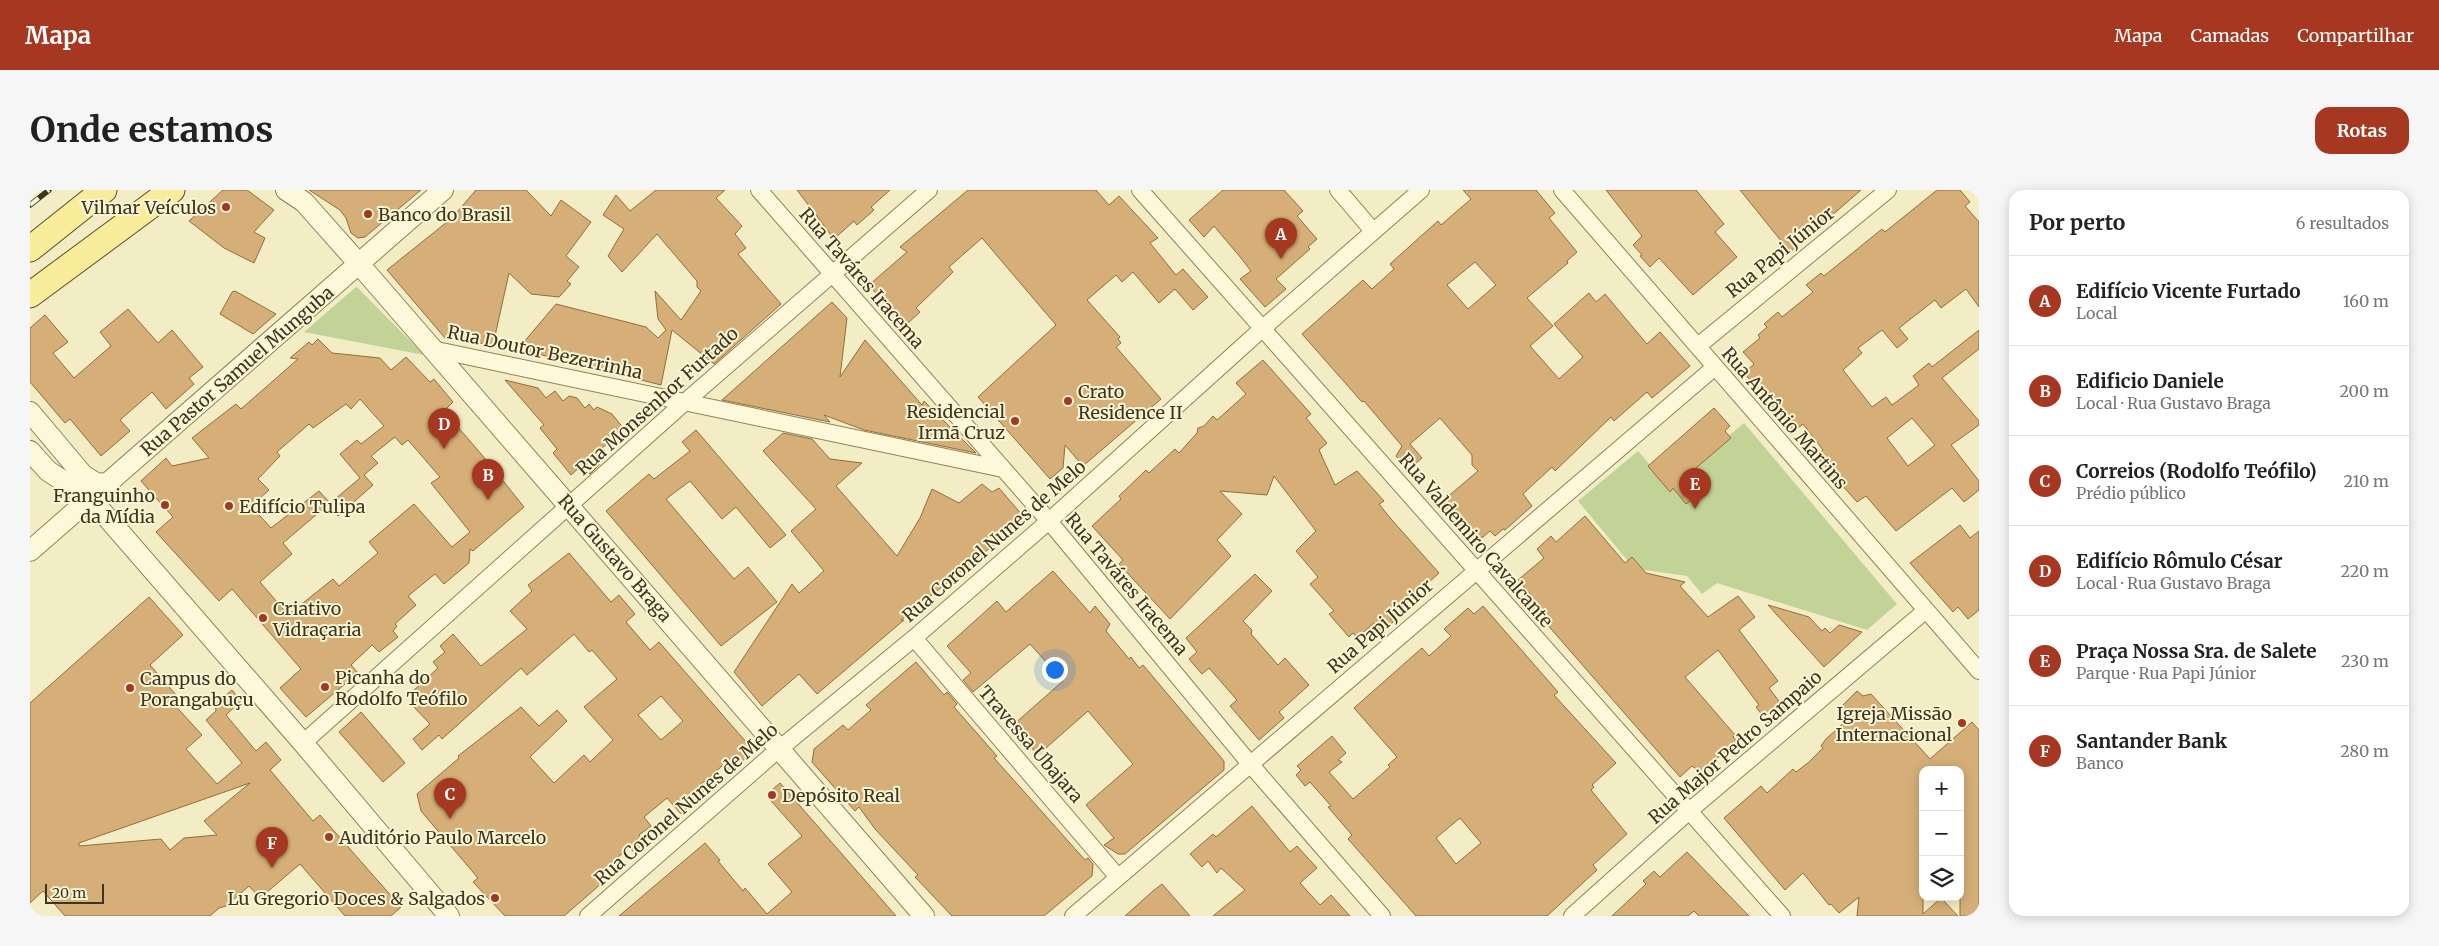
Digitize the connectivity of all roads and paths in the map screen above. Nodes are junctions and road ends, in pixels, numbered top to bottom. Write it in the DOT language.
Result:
graph roads {
  1 [pos="104,190"];
  2 [pos="172,190"];
  3 [pos="286,190"];
  4 [pos="444,190"];
  5 [pos="759,190"];
  6 [pos="929,190"];
  7 [pos="1140,190"];
  8 [pos="1338,190"];
  9 [pos="1421,190"];
  10 [pos="1562,190"];
  11 [pos="1888,190"];
  12 [pos="301,196"];
  13 [pos="1373,231"];
  14 [pos="30,249"];
  15 [pos="359,264"];
  16 [pos="830,273"];
  17 [pos="30,295"];
  18 [pos="1263,328"];
  19 [pos="1698,346"];
  20 [pos="432,349"];
  21 [pos="1715,367"];
  22 [pos="685,402"];
  23 [pos="30,412"];
  24 [pos="30,451"];
  25 [pos="1003,469"];
  26 [pos="108,484"];
  27 [pos="91,500"];
  28 [pos="570,506"];
  29 [pos="1049,521"];
  30 [pos="30,551"];
  31 [pos="1476,570"];
  32 [pos="1925,611"];
  33 [pos="914,638"];
  34 [pos="1979,671"];
  35 [pos="303,743"];
  36 [pos="780,748"];
  37 [pos="1251,765"];
  38 [pos="1688,812"];
  39 [pos="1117,876"];
  40 [pos="449,916"];
  41 [pos="588,916"];
  42 [pos="924,916"];
  43 [pos="1072,916"];
  44 [pos="1382,916"];
  45 [pos="1572,916"];
  46 [pos="1782,916"];
  1 -- 14 [label="main road"];
  2 -- 17 [label="main road"];
  3 -- 12 [label="street, Rua Gustavo Braga"];
  4 -- 15 [label="street, Rua Pastor Samuel Munguba"];
  5 -- 16 [label="street, Rua Taváres Iracema"];
  6 -- 16 [label="street, Rua Monsenhor Furtado"];
  7 -- 18 [label="street, Rua Valdemiro Cavalcante"];
  8 -- 13 [label="street"];
  9 -- 13 [label="street, Rua Coronel Nunes de Melo"];
  10 -- 19 [label="street, Rua Antônio Martins"];
  11 -- 19 [label="street, Rua Papi Júnior"];
  12 -- 15 [label="street, Rua Gustavo Braga"];
  13 -- 18 [label="street, Rua Coronel Nunes de Melo"];
  15 -- 20 [label="street, Rua Gustavo Braga"];
  15 -- 26 [label="street, Rua Pastor Samuel Munguba"];
  16 -- 22 [label="street, Rua Monsenhor Furtado"];
  16 -- 25 [label="street, Rua Taváres Iracema"];
  18 -- 29 [label="street, Rua Coronel Nunes de Melo"];
  18 -- 31 [label="street, Rua Valdemiro Cavalcante"];
  19 -- 21 [label="street, Rua Antônio Martins"];
  20 -- 22 [label="street, Rua Doutor Bezerrinha"];
  20 -- 28 [label="street, Rua Gustavo Braga"];
  21 -- 31 [label="street, Rua Papi Júnior"];
  21 -- 32 [label="street, Rua Antônio Martins"];
  22 -- 25 [label="street, Rua Doutor Bezerrinha"];
  22 -- 28 [label="street, Rua Monsenhor Furtado"];
  23 -- 26 [label="street"];
  24 -- 27 [label="street"];
  25 -- 29 [label="street, Rua Taváres Iracema"];
  26 -- 27 [label="street, Rua Pastor Samuel Munguba"];
  27 -- 30 [label="street, Rua Pastor Samuel Munguba"];
  27 -- 35 [label="street"];
  28 -- 35 [label="street, Rua Monsenhor Furtado"];
  28 -- 36 [label="street, Rua Gustavo Braga"];
  29 -- 33 [label="street, Rua Coronel Nunes de Melo"];
  29 -- 37 [label="street, Rua Taváres Iracema"];
  31 -- 37 [label="street, Rua Papi Júnior"];
  31 -- 38 [label="street, Rua Valdemiro Cavalcante"];
  32 -- 34 [label="street, Rua Antônio Martins"];
  32 -- 38 [label="street, Rua Major Pedro Sampaio"];
  33 -- 36 [label="street, Rua Coronel Nunes de Melo"];
  33 -- 39 [label="street, Travessa Ubajara"];
  35 -- 40 [label="street"];
  36 -- 41 [label="street, Rua Coronel Nunes de Melo"];
  36 -- 42 [label="street, Rua Gustavo Braga"];
  37 -- 39 [label="street, Rua Papi Júnior"];
  37 -- 44 [label="street, Rua Taváres Iracema"];
  38 -- 45 [label="street, Rua Major Pedro Sampaio"];
  38 -- 46 [label="street, Rua Valdemiro Cavalcante"];
  39 -- 43 [label="street, Rua Papi Júnior"];
}
